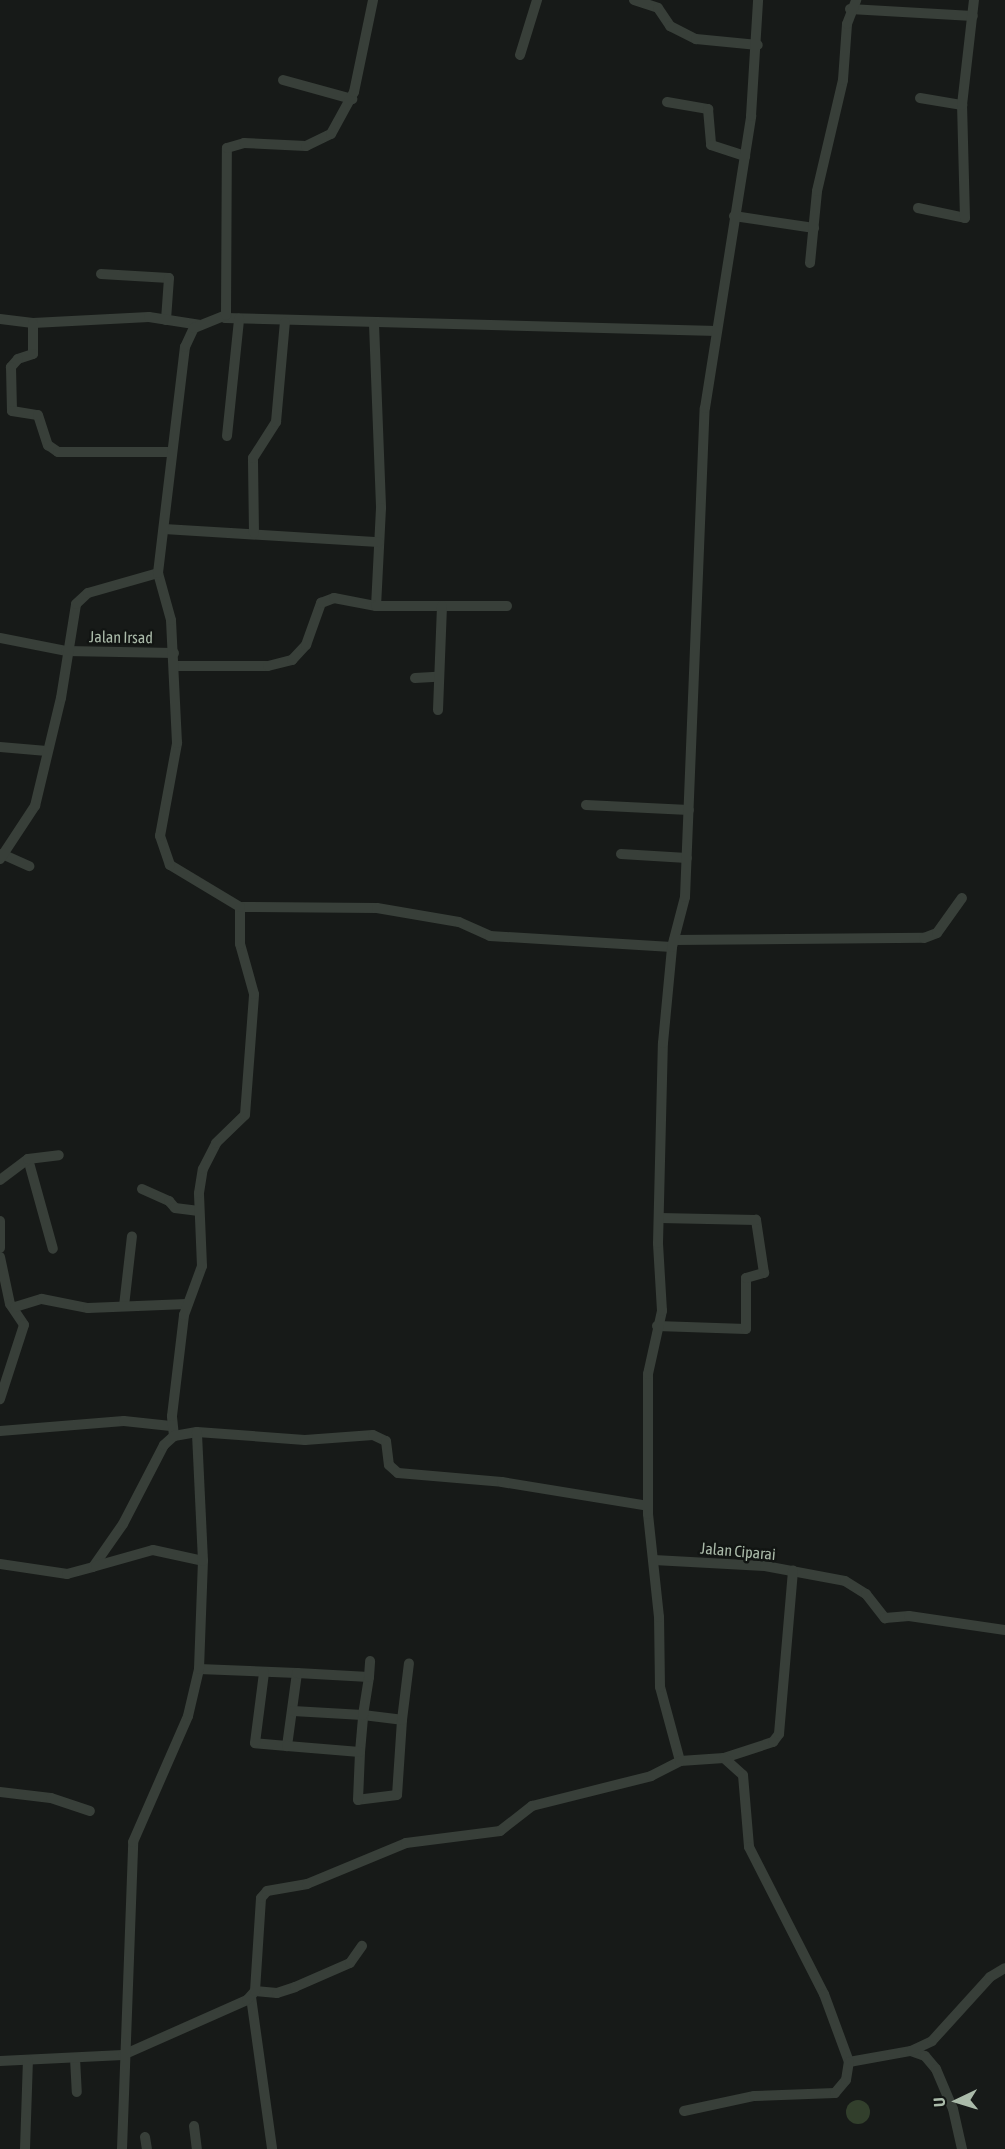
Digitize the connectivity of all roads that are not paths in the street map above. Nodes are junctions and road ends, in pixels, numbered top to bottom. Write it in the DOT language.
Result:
graph roads {
  1 [pos="372,0"];
  2 [pos="537,0"];
  3 [pos="634,0"];
  4 [pos="758,0"];
  5 [pos="974,0"];
  6 [pos="853,5"];
  7 [pos="973,16"];
  8 [pos="758,45"];
  9 [pos="520,55"];
  10 [pos="283,80"];
  11 [pos="921,98"];
  12 [pos="352,99"];
  13 [pos="667,102"];
  14 [pos="962,105"];
  15 [pos="745,156"];
  16 [pos="918,208"];
  17 [pos="734,216"];
  18 [pos="814,228"];
  19 [pos="810,263"];
  20 [pos="101,274"];
  21 [pos="225,318"];
  22 [pos="239,319"];
  23 [pos="0,320"];
  24 [pos="166,320"];
  25 [pos="33,322"];
  26 [pos="285,322"];
  27 [pos="374,324"];
  28 [pos="200,325"];
  29 [pos="717,331"];
  30 [pos="227,436"];
  31 [pos="171,452"];
  32 [pos="164,529"];
  33 [pos="254,533"];
  34 [pos="379,542"];
  35 [pos="158,573"];
  36 [pos="376,606"];
  37 [pos="442,606"];
  38 [pos="507,606"];
  39 [pos="0,638"];
  40 [pos="66,651"];
  41 [pos="174,653"];
  42 [pos="175,666"];
  43 [pos="437,677"];
  44 [pos="415,678"];
  45 [pos="438,711"];
  46 [pos="0,747"];
  47 [pos="47,751"];
  48 [pos="586,805"];
  49 [pos="689,810"];
  50 [pos="621,854"];
  51 [pos="1,857"];
  52 [pos="687,858"];
  53 [pos="29,866"];
  54 [pos="962,898"];
  55 [pos="240,907"];
  56 [pos="673,943"];
  57 [pos="59,1155"];
  58 [pos="28,1159"];
  59 [pos="0,1180"];
  60 [pos="142,1190"];
  61 [pos="199,1211"];
  62 [pos="660,1218"];
  63 [pos="0,1221"];
  64 [pos="132,1236"];
  65 [pos="0,1248"];
  66 [pos="52,1249"];
  67 [pos="0,1257"];
  68 [pos="187,1304"];
  69 [pos="124,1306"];
  70 [pos="15,1307"];
  71 [pos="657,1326"];
  72 [pos="0,1399"];
  73 [pos="0,1431"];
  74 [pos="173,1431"];
  75 [pos="197,1432"];
  76 [pos="648,1506"];
  77 [pos="654,1560"];
  78 [pos="203,1562"];
  79 [pos="0,1564"];
  80 [pos="93,1567"];
  81 [pos="793,1571"];
  82 [pos="1005,1630"];
  83 [pos="370,1661"];
  84 [pos="409,1663"];
  85 [pos="200,1669"];
  86 [pos="264,1673"];
  87 [pos="297,1673"];
  88 [pos="369,1677"];
  89 [pos="293,1711"];
  90 [pos="363,1715"];
  91 [pos="402,1720"];
  92 [pos="255,1743"];
  93 [pos="287,1746"];
  94 [pos="360,1752"];
  95 [pos="253,1755"];
  96 [pos="724,1758"];
  97 [pos="680,1761"];
  98 [pos="0,1792"];
  99 [pos="90,1811"];
  100 [pos="362,1946"];
  101 [pos="1005,1968"];
  102 [pos="253,1994"];
  103 [pos="911,2051"];
  104 [pos="123,2055"];
  105 [pos="75,2058"];
  106 [pos="28,2060"];
  107 [pos="0,2061"];
  108 [pos="849,2062"];
  109 [pos="77,2092"];
  110 [pos="684,2111"];
  111 [pos="194,2126"];
  112 [pos="145,2137"];
  113 [pos="25,2149"];
  114 [pos="122,2149"];
  115 [pos="147,2149"];
  116 [pos="197,2149"];
  117 [pos="272,2149"];
  118 [pos="962,2149"];
  1 -- 12 [label="street"];
  2 -- 9 [label="street"];
  3 -- 8 [label="street"];
  4 -- 8 [label="street"];
  5 -- 7 [label="street"];
  6 -- 7 [label="street"];
  6 -- 18 [label="street"];
  7 -- 14 [label="street"];
  8 -- 15 [label="street"];
  10 -- 12 [label="street"];
  11 -- 14 [label="street"];
  12 -- 21 [label="street"];
  13 -- 15 [label="street"];
  14 -- 16 [label="street"];
  15 -- 17 [label="street"];
  17 -- 18 [label="street"];
  17 -- 29 [label="street"];
  18 -- 19 [label="street"];
  20 -- 24 [label="street"];
  21 -- 22 [label="street"];
  21 -- 28 [label="street"];
  22 -- 26 [label="street"];
  22 -- 30 [label="street"];
  23 -- 25 [label="street"];
  24 -- 25 [label="street"];
  24 -- 28 [label="street"];
  25 -- 31 [label="street"];
  26 -- 27 [label="street"];
  26 -- 33 [label="street"];
  27 -- 29 [label="street"];
  27 -- 34 [label="street"];
  28 -- 31 [label="street"];
  29 -- 49 [label="street"];
  31 -- 32 [label="street"];
  32 -- 33 [label="street"];
  32 -- 35 [label="street"];
  33 -- 34 [label="street"];
  34 -- 36 [label="street"];
  35 -- 40 [label="street"];
  35 -- 41 [label="street"];
  36 -- 37 [label="street"];
  36 -- 42 [label="street"];
  37 -- 38 [label="street"];
  37 -- 43 [label="street"];
  39 -- 40 [label="street, Jalan Irsad"];
  40 -- 41 [label="street, Jalan Irsad"];
  40 -- 47 [label="street"];
  41 -- 42 [label="street"];
  42 -- 55 [label="street"];
  43 -- 44 [label="street"];
  43 -- 45 [label="street"];
  46 -- 47 [label="street"];
  47 -- 51 [label="street"];
  48 -- 49 [label="street"];
  49 -- 52 [label="street"];
  50 -- 52 [label="street"];
  51 -- 53 [label="street"];
  52 -- 56 [label="street"];
  54 -- 56 [label="street"];
  55 -- 56 [label="street"];
  55 -- 61 [label="street"];
  56 -- 62 [label="street"];
  57 -- 58 [label="street"];
  58 -- 59 [label="street"];
  58 -- 66 [label="street"];
  60 -- 61 [label="street"];
  61 -- 68 [label="street"];
  62 -- 71 [label="street"];
  62 -- 71 [label="street"];
  63 -- 65 [label="street"];
  64 -- 69 [label="street"];
  67 -- 70 [label="street"];
  68 -- 69 [label="street"];
  68 -- 74 [label="street"];
  69 -- 70 [label="street"];
  70 -- 72 [label="street"];
  71 -- 76 [label="street"];
  73 -- 74 [label="street"];
  74 -- 75 [label="street"];
  74 -- 80 [label="street"];
  75 -- 76 [label="street"];
  75 -- 78 [label="street"];
  76 -- 77 [label="street"];
  77 -- 81 [label="street, Jalan Ciparai"];
  77 -- 97 [label="street"];
  78 -- 80 [label="street"];
  78 -- 85 [label="street"];
  79 -- 80 [label="street"];
  81 -- 82 [label="street, Jalan Ciparai"];
  81 -- 96 [label="street"];
  83 -- 88 [label="street"];
  84 -- 91 [label="street"];
  85 -- 86 [label="street"];
  85 -- 104 [label="street"];
  86 -- 87 [label="street"];
  86 -- 92 [label="street"];
  87 -- 88 [label="street"];
  87 -- 89 [label="street"];
  88 -- 90 [label="street"];
  89 -- 90 [label="street"];
  89 -- 93 [label="street"];
  90 -- 91 [label="street"];
  90 -- 94 [label="street"];
  91 -- 94 [label="street"];
  92 -- 93 [label="street"];
  92 -- 95 [label="street"];
  93 -- 94 [label="street"];
  96 -- 97 [label="street"];
  96 -- 108 [label="street"];
  97 -- 102 [label="street"];
  98 -- 99 [label="street"];
  100 -- 102 [label="street"];
  101 -- 103 [label="street"];
  102 -- 104 [label="street"];
  102 -- 117 [label="street"];
  103 -- 108 [label="street"];
  103 -- 118 [label="street"];
  104 -- 105 [label="street"];
  104 -- 114 [label="street"];
  105 -- 106 [label="street"];
  105 -- 109 [label="street"];
  106 -- 107 [label="street"];
  106 -- 113 [label="street"];
  108 -- 110 [label="street"];
  111 -- 116 [label="street"];
  112 -- 115 [label="street"];
}
